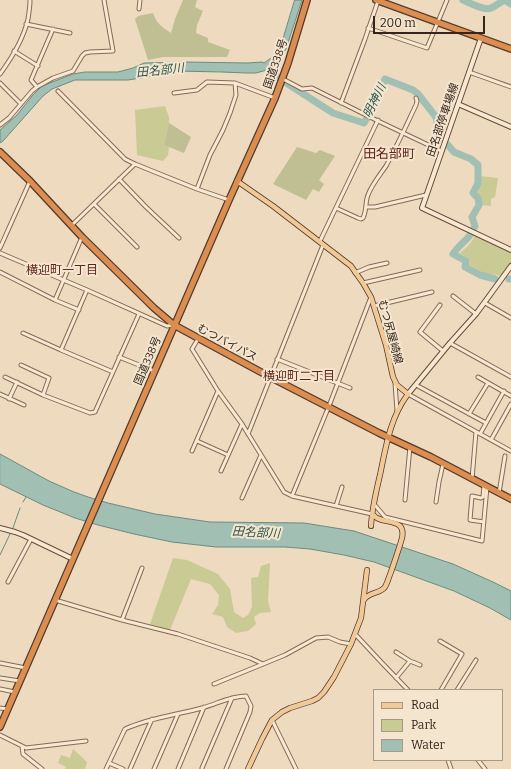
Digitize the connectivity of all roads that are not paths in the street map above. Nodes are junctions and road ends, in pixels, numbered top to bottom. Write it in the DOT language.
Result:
graph roads {
  1 [pos="30,0"];
  2 [pos="104,0"];
  3 [pos="140,0"];
  4 [pos="307,0"];
  5 [pos="377,0"];
  6 [pos="447,0"];
  7 [pos="139,9"];
  8 [pos="438,23"];
  9 [pos="26,24"];
  10 [pos="368,28"];
  11 [pos="53,29"];
  12 [pos="70,33"];
  13 [pos="481,38"];
  14 [pos="511,49"];
  15 [pos="14,51"];
  16 [pos="38,66"];
  17 [pos="469,72"];
  18 [pos="0,74"];
  19 [pos="282,80"];
  20 [pos="0,83"];
  21 [pos="235,83"];
  22 [pos="37,87"];
  23 [pos="511,87"];
  24 [pos="58,91"];
  25 [pos="174,93"];
  26 [pos="275,98"];
  27 [pos="416,98"];
  28 [pos="342,103"];
  29 [pos="21,104"];
  30 [pos="458,104"];
  31 [pos="378,120"];
  32 [pos="0,125"];
  33 [pos="511,127"];
  34 [pos="403,134"];
  35 [pos="441,151"];
  36 [pos="0,152"];
  37 [pos="135,164"];
  38 [pos="119,179"];
  39 [pos="237,181"];
  40 [pos="30,182"];
  41 [pos="196,189"];
  42 [pos="426,195"];
  43 [pos="229,200"];
  44 [pos="94,204"];
  45 [pos="366,207"];
  46 [pos="336,208"];
  47 [pos="72,225"];
  48 [pos="0,236"];
  49 [pos="82,237"];
  50 [pos="5,238"];
  51 [pos="180,238"];
  52 [pos="321,243"];
  53 [pos="137,247"];
  54 [pos="0,248"];
  55 [pos="511,250"];
  56 [pos="0,253"];
  57 [pos="388,263"];
  58 [pos="511,266"];
  59 [pos="420,270"];
  60 [pos="0,272"];
  61 [pos="355,273"];
  62 [pos="64,280"];
  63 [pos="363,283"];
  64 [pos="87,290"];
  65 [pos="432,292"];
  66 [pos="453,296"];
  67 [pos="371,297"];
  68 [pos="55,300"];
  69 [pos="485,303"];
  70 [pos="440,305"];
  71 [pos="374,306"];
  72 [pos="79,310"];
  73 [pos="138,314"];
  74 [pos="476,314"];
  75 [pos="511,318"];
  76 [pos="174,325"];
  77 [pos="23,333"];
  78 [pos="198,339"];
  79 [pos="450,343"];
  80 [pos="61,350"];
  81 [pos="444,351"];
  82 [pos="119,357"];
  83 [pos="277,359"];
  84 [pos="21,365"];
  85 [pos="154,371"];
  86 [pos="113,372"];
  87 [pos="5,377"];
  88 [pos="270,377"];
  89 [pos="478,377"];
  90 [pos="511,377"];
  91 [pos="395,381"];
  92 [pos="16,382"];
  93 [pos="338,383"];
  94 [pos="488,383"];
  95 [pos="416,385"];
  96 [pos="350,388"];
  97 [pos="218,391"];
  98 [pos="504,391"];
  99 [pos="0,394"];
  100 [pos="43,394"];
  101 [pos="408,394"];
  102 [pos="511,396"];
  103 [pos="9,399"];
  104 [pos="511,404"];
  105 [pos="24,405"];
  106 [pos="329,406"];
  107 [pos="397,411"];
  108 [pos="469,414"];
  109 [pos="486,423"];
  110 [pos="242,424"];
  111 [pos="478,433"];
  112 [pos="248,434"];
  113 [pos="388,436"];
  114 [pos="491,440"];
  115 [pos="197,441"];
  116 [pos="410,447"];
  117 [pos="192,451"];
  118 [pos="511,451"];
  119 [pos="228,455"];
  120 [pos="261,455"];
  121 [pos="505,456"];
  122 [pos="443,464"];
  123 [pos="221,471"];
  124 [pos="472,479"];
  125 [pos="486,486"];
  126 [pos="342,488"];
  127 [pos="499,493"];
  128 [pos="292,496"];
  129 [pos="242,498"];
  130 [pos="511,499"];
  131 [pos="405,500"];
  132 [pos="436,502"];
  133 [pos="374,504"];
  134 [pos="336,506"];
  135 [pos="372,514"];
  136 [pos="484,522"];
  137 [pos="371,526"];
  138 [pos="0,528"];
  139 [pos="31,539"];
  140 [pos="73,559"];
  141 [pos="142,568"];
  142 [pos="367,570"];
  143 [pos="8,582"];
  144 [pos="55,600"];
  145 [pos="363,603"];
  146 [pos="122,620"];
  147 [pos="356,634"];
  148 [pos="440,640"];
  149 [pos="351,644"];
  150 [pos="396,652"];
  151 [pos="476,660"];
  152 [pos="410,661"];
  153 [pos="0,663"];
  154 [pos="263,664"];
  155 [pos="420,665"];
  156 [pos="26,668"];
  157 [pos="0,678"];
  158 [pos="396,678"];
  159 [pos="20,681"];
  160 [pos="214,684"];
  161 [pos="0,689"];
  162 [pos="407,689"];
  163 [pos="442,689"];
  164 [pos="458,689"];
  165 [pos="15,692"];
  166 [pos="232,697"];
  167 [pos="204,707"];
  168 [pos="0,708"];
  169 [pos="8,709"];
  170 [pos="178,714"];
  171 [pos="152,719"];
  172 [pos="272,720"];
  173 [pos="0,727"];
  174 [pos="0,735"];
  175 [pos="86,741"];
  176 [pos="22,746"];
  177 [pos="479,761"];
  178 [pos="109,762"];
  179 [pos="42,769"];
  180 [pos="106,769"];
  181 [pos="123,769"];
  182 [pos="130,769"];
  183 [pos="154,769"];
  184 [pos="178,769"];
  185 [pos="203,769"];
  186 [pos="226,769"];
  187 [pos="248,769"];
  188 [pos="296,769"];
  189 [pos="485,769"];
  1 -- 9 [label="street"];
  2 -- 22 [label="street"];
  3 -- 7 [label="street"];
  4 -- 19 [label="highway, 国道338号"];
  5 -- 8 [label="highway"];
  5 -- 10 [label="street"];
  6 -- 8 [label="street"];
  8 -- 10 [label="street"];
  8 -- 13 [label="highway"];
  9 -- 11 [label="street"];
  9 -- 15 [label="street"];
  10 -- 28 [label="street"];
  11 -- 12 [label="street"];
  11 -- 16 [label="street"];
  13 -- 14 [label="highway"];
  13 -- 17 [label="street, 田名部停車場線"];
  15 -- 16 [label="street"];
  15 -- 18 [label="street"];
  16 -- 22 [label="street"];
  17 -- 23 [label="street"];
  17 -- 30 [label="street, 田名部停車場線"];
  19 -- 26 [label="highway, 国道338号"];
  19 -- 28 [label="street"];
  20 -- 29 [label="street"];
  21 -- 25 [label="street"];
  21 -- 26 [label="street"];
  21 -- 41 [label="street"];
  22 -- 29 [label="street"];
  24 -- 37 [label="street"];
  26 -- 39 [label="highway, 国道338号"];
  27 -- 34 [label="street"];
  28 -- 31 [label="street"];
  29 -- 32 [label="street"];
  30 -- 33 [label="street"];
  30 -- 35 [label="street, 田名部停車場線"];
  31 -- 34 [label="street"];
  31 -- 46 [label="street"];
  34 -- 35 [label="street"];
  34 -- 45 [label="street"];
  35 -- 42 [label="street, 田名部停車場線"];
  36 -- 40 [label="highway, むつバイパス"];
  37 -- 38 [label="street"];
  37 -- 41 [label="street"];
  38 -- 44 [label="street"];
  38 -- 51 [label="street"];
  39 -- 43 [label="highway, 国道338号"];
  39 -- 52 [label="main road, むつ尻屋崎線"];
  40 -- 47 [label="highway, むつバイパス"];
  40 -- 50 [label="street"];
  41 -- 43 [label="street"];
  42 -- 45 [label="street"];
  42 -- 55 [label="street, 田名部停車場線"];
  43 -- 76 [label="highway, 国道338号"];
  44 -- 47 [label="street"];
  44 -- 53 [label="street"];
  45 -- 46 [label="street"];
  46 -- 52 [label="street"];
  47 -- 49 [label="highway, むつバイパス"];
  48 -- 50 [label="street"];
  49 -- 62 [label="street"];
  49 -- 76 [label="highway, むつバイパス"];
  50 -- 54 [label="street"];
  52 -- 61 [label="main road, むつ尻屋崎線"];
  52 -- 83 [label="street"];
  56 -- 62 [label="street"];
  57 -- 61 [label="street"];
  58 -- 69 [label="street"];
  59 -- 63 [label="street"];
  60 -- 68 [label="street"];
  61 -- 63 [label="main road, むつ尻屋崎線"];
  62 -- 64 [label="street"];
  62 -- 68 [label="street"];
  63 -- 67 [label="main road, むつ尻屋崎線"];
  64 -- 72 [label="street"];
  64 -- 73 [label="street"];
  65 -- 71 [label="street"];
  66 -- 74 [label="street"];
  67 -- 71 [label="main road, むつ尻屋崎線"];
  67 -- 93 [label="street"];
  68 -- 72 [label="street"];
  69 -- 74 [label="street"];
  69 -- 75 [label="street"];
  70 -- 81 [label="street"];
  71 -- 91 [label="main road, むつ尻屋崎線"];
  72 -- 80 [label="street"];
  73 -- 76 [label="street"];
  73 -- 82 [label="street"];
  74 -- 79 [label="street"];
  76 -- 78 [label="highway, むつバイパス"];
  76 -- 85 [label="highway, 国道338号"];
  77 -- 80 [label="street"];
  78 -- 88 [label="highway, むつバイパス"];
  78 -- 97 [label="street"];
  79 -- 81 [label="street"];
  79 -- 90 [label="street"];
  80 -- 86 [label="street"];
  81 -- 95 [label="street"];
  82 -- 85 [label="street"];
  82 -- 86 [label="street"];
  83 -- 88 [label="street"];
  83 -- 93 [label="street"];
  84 -- 100 [label="street"];
  85 -- 140 [label="highway, 国道338号"];
  86 -- 100 [label="street"];
  87 -- 92 [label="street"];
  88 -- 106 [label="highway, むつバイパス"];
  88 -- 112 [label="street"];
  89 -- 94 [label="street"];
  91 -- 101 [label="main road, むつ尻屋崎線"];
  91 -- 107 [label="street"];
  92 -- 100 [label="street"];
  92 -- 103 [label="street"];
  93 -- 96 [label="street"];
  93 -- 106 [label="street"];
  94 -- 98 [label="street"];
  94 -- 108 [label="street"];
  95 -- 101 [label="street"];
  95 -- 108 [label="street"];
  97 -- 110 [label="street"];
  97 -- 115 [label="street"];
  98 -- 102 [label="street"];
  98 -- 109 [label="street"];
  99 -- 103 [label="street"];
  101 -- 107 [label="main road"];
  101 -- 111 [label="street"];
  103 -- 105 [label="street"];
  104 -- 114 [label="street"];
  106 -- 113 [label="highway, むつバイパス"];
  106 -- 128 [label="street"];
  107 -- 113 [label="main road"];
  108 -- 109 [label="street"];
  109 -- 111 [label="street"];
  110 -- 112 [label="street"];
  110 -- 119 [label="street"];
  111 -- 114 [label="street"];
  111 -- 124 [label="street"];
  112 -- 120 [label="street"];
  113 -- 116 [label="highway, むつバイパス"];
  113 -- 133 [label="main road"];
  114 -- 118 [label="street"];
  115 -- 117 [label="street"];
  115 -- 119 [label="street"];
  116 -- 122 [label="highway, むつバイパス"];
  116 -- 131 [label="street"];
  119 -- 123 [label="street"];
  120 -- 128 [label="street"];
  120 -- 129 [label="street"];
  121 -- 127 [label="street"];
  122 -- 124 [label="highway, むつバイパス"];
  122 -- 132 [label="street"];
  124 -- 125 [label="highway, むつバイパス"];
  125 -- 127 [label="highway, むつバイパス"];
  125 -- 136 [label="street"];
  125 -- 136 [label="street"];
  126 -- 134 [label="street"];
  127 -- 130 [label="highway, むつバイパス"];
  128 -- 134 [label="street"];
  133 -- 135 [label="main road"];
  133 -- 136 [label="street"];
  134 -- 135 [label="street"];
  135 -- 137 [label="main road"];
  135 -- 145 [label="main road"];
  138 -- 139 [label="street"];
  139 -- 140 [label="street"];
  139 -- 143 [label="street"];
  140 -- 144 [label="highway, 国道338号"];
  141 -- 146 [label="street"];
  142 -- 145 [label="main road"];
  144 -- 146 [label="street"];
  144 -- 156 [label="highway, 国道338号"];
  145 -- 147 [label="main road"];
  146 -- 154 [label="street"];
  147 -- 149 [label="main road"];
  147 -- 158 [label="street"];
  148 -- 163 [label="street"];
  149 -- 154 [label="street"];
  149 -- 172 [label="main road"];
  150 -- 152 [label="street"];
  151 -- 164 [label="street"];
  152 -- 155 [label="street"];
  152 -- 158 [label="street"];
  153 -- 156 [label="street"];
  154 -- 160 [label="street"];
  156 -- 159 [label="highway, 国道338号"];
  157 -- 159 [label="street"];
  158 -- 162 [label="street"];
  159 -- 165 [label="highway, 国道338号"];
  161 -- 165 [label="street"];
  165 -- 169 [label="highway, 国道338号"];
  166 -- 167 [label="street"];
  166 -- 185 [label="street"];
  166 -- 186 [label="street"];
  167 -- 170 [label="street"];
  167 -- 184 [label="street"];
  168 -- 169 [label="street"];
  169 -- 173 [label="highway, 国道338号"];
  170 -- 171 [label="street"];
  170 -- 183 [label="street"];
  171 -- 178 [label="street"];
  171 -- 182 [label="street"];
  172 -- 187 [label="main road"];
  172 -- 188 [label="street"];
  174 -- 176 [label="street"];
  175 -- 176 [label="street"];
  176 -- 179 [label="street"];
  177 -- 189 [label="street"];
  178 -- 180 [label="street"];
  178 -- 181 [label="street"];
}
